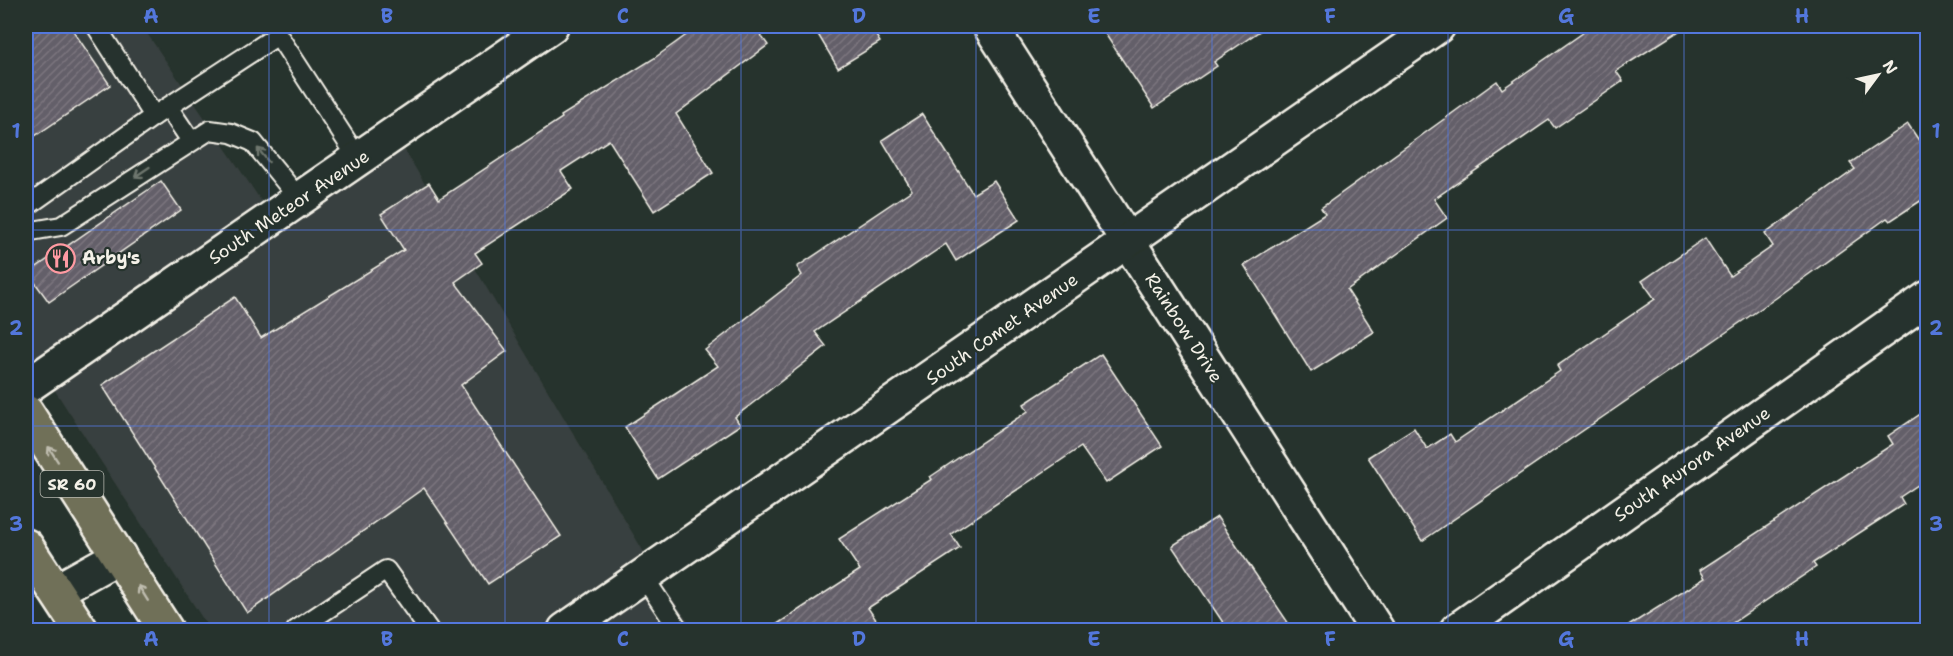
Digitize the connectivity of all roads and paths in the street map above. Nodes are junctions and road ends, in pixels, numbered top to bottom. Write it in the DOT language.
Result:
graph roads {
  1 [pos="96,26"];
  2 [pos="551,26"];
  3 [pos="990,26"];
  4 [pos="1438,26"];
  5 [pos="161,112"];
  6 [pos="191,141"];
  7 [pos="359,160"];
  8 [pos="300,200"];
  9 [pos="26,207"];
  10 [pos="26,232"];
  11 [pos="1129,242"];
  12 [pos="1928,298"];
  13 [pos="26,387"];
  14 [pos="26,412"];
  15 [pos="26,546"];
  16 [pos="119,556"];
  17 [pos="643,576"];
  18 [pos="56,591"];
  19 [pos="81,630"];
  20 [pos="166,630"];
  21 [pos="296,630"];
  22 [pos="429,630"];
  23 [pos="565,630"];
  24 [pos="679,630"];
  25 [pos="1377,630"];
  26 [pos="1456,630"];
  1 -- 5 [label="lane"];
  2 -- 7 [label="street, South Meteor Avenue"];
  3 -- 11 [label="street, Rainbow Drive"];
  4 -- 11 [label="street, South Comet Avenue"];
  5 -- 6 [label="lane"];
  5 -- 7 [label="lane"];
  5 -- 9 [label="lane"];
  8 -- 6 [label="lane, one-way"];
  6 -- 10 [label="lane, one-way"];
  7 -- 8 [label="street, South Meteor Avenue"];
  8 -- 13 [label="street, South Meteor Avenue"];
  11 -- 17 [label="street, South Comet Avenue"];
  11 -- 25 [label="street, Rainbow Drive"];
  12 -- 26 [label="street, South Aurora Avenue"];
  16 -- 14 [label="main road, SR 60, one-way"];
  15 -- 18 [label="main road"];
  16 -- 18 [label="street"];
  20 -- 16 [label="main road, SR 60, one-way"];
  17 -- 23 [label="street, South Comet Avenue"];
  17 -- 24 [label="lane"];
  18 -- 19 [label="main road"];
  21 -- 22 [label="lane"];
}
